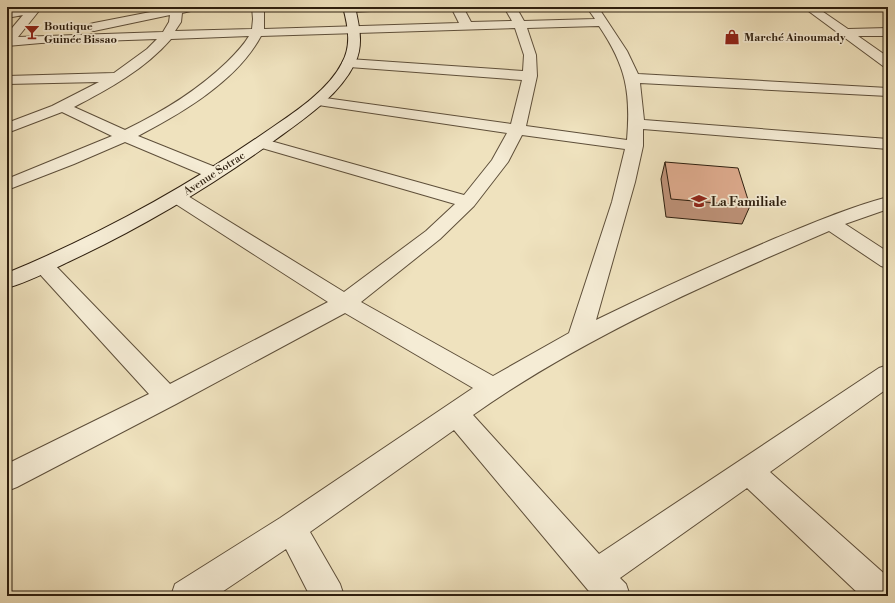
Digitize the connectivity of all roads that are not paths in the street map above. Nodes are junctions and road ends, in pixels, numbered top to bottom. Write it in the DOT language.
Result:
graph roads {
  1 [pos="195,7"];
  2 [pos="258,7"];
  3 [pos="391,7"];
  4 [pos="457,7"];
  5 [pos="592,7"];
  6 [pos="809,7"];
  7 [pos="35,8"];
  8 [pos="177,8"];
  9 [pos="350,8"];
  10 [pos="7,15"];
  11 [pos="515,16"];
  12 [pos="602,22"];
  13 [pos="467,26"];
  14 [pos="354,28"];
  15 [pos="257,32"];
  16 [pos="888,32"];
  17 [pos="846,34"];
  18 [pos="168,35"];
  19 [pos="41,39"];
  20 [pos="8,42"];
  21 [pos="888,62"];
  22 [pos="348,63"];
  23 [pos="530,76"];
  24 [pos="116,77"];
  25 [pos="632,78"];
  26 [pos="7,80"];
  27 [pos="888,92"];
  28 [pos="318,101"];
  29 [pos="64,107"];
  30 [pos="636,124"];
  31 [pos="7,128"];
  32 [pos="518,129"];
  33 [pos="124,136"];
  34 [pos="261,143"];
  35 [pos="888,144"];
  36 [pos="635,146"];
  37 [pos="214,173"];
  38 [pos="7,185"];
  39 [pos="177,197"];
  40 [pos="468,202"];
  41 [pos="888,202"];
  42 [pos="830,223"];
  43 [pos="888,261"];
  44 [pos="44,266"];
  45 [pos="7,281"];
  46 [pos="345,303"];
  47 [pos="579,338"];
  48 [pos="885,382"];
  49 [pos="493,388"];
  50 [pos="167,397"];
  51 [pos="456,414"];
  52 [pos="748,470"];
  53 [pos="7,478"];
  54 [pos="291,528"];
  55 [pos="605,586"];
  56 [pos="187,596"];
  57 [pos="328,596"];
  58 [pos="885,596"];
  1 -- 8 [label="street"];
  2 -- 15 [label="street"];
  3 -- 9 [label="street"];
  4 -- 13 [label="street"];
  5 -- 12 [label="street"];
  6 -- 17 [label="street"];
  7 -- 10 [label="street"];
  7 -- 20 [label="street"];
  8 -- 18 [label="street"];
  8 -- 19 [label="street"];
  9 -- 14 [label="street, Avenue Sotrac"];
  11 -- 12 [label="street"];
  11 -- 13 [label="street"];
  11 -- 23 [label="street"];
  12 -- 25 [label="street"];
  13 -- 14 [label="street"];
  14 -- 15 [label="street"];
  14 -- 22 [label="street, Avenue Sotrac"];
  15 -- 18 [label="street"];
  15 -- 33 [label="street"];
  16 -- 17 [label="street"];
  17 -- 21 [label="street"];
  18 -- 19 [label="street"];
  18 -- 24 [label="street"];
  19 -- 20 [label="street"];
  22 -- 23 [label="street"];
  22 -- 28 [label="street, Avenue Sotrac"];
  23 -- 32 [label="street"];
  24 -- 26 [label="street"];
  24 -- 29 [label="street"];
  25 -- 27 [label="street"];
  25 -- 30 [label="street"];
  28 -- 32 [label="street"];
  28 -- 34 [label="street, Avenue Sotrac"];
  29 -- 31 [label="street"];
  29 -- 33 [label="street"];
  30 -- 35 [label="street"];
  30 -- 36 [label="street"];
  32 -- 36 [label="street"];
  32 -- 40 [label="street"];
  33 -- 37 [label="street"];
  33 -- 38 [label="street"];
  34 -- 37 [label="street, Avenue Sotrac"];
  34 -- 40 [label="street"];
  36 -- 47 [label="street"];
  37 -- 39 [label="street, Avenue Sotrac"];
  39 -- 44 [label="street, Avenue Sotrac"];
  39 -- 46 [label="street"];
  40 -- 46 [label="street"];
  41 -- 42 [label="street"];
  42 -- 43 [label="street"];
  42 -- 47 [label="street"];
  44 -- 45 [label="street, Avenue Sotrac"];
  44 -- 50 [label="street"];
  46 -- 49 [label="street"];
  46 -- 50 [label="street"];
  47 -- 49 [label="street"];
  48 -- 52 [label="street"];
  49 -- 51 [label="street"];
  50 -- 53 [label="street"];
  51 -- 54 [label="street"];
  51 -- 55 [label="street"];
  52 -- 55 [label="street"];
  52 -- 58 [label="street"];
  54 -- 56 [label="street"];
  54 -- 57 [label="street"];
}
